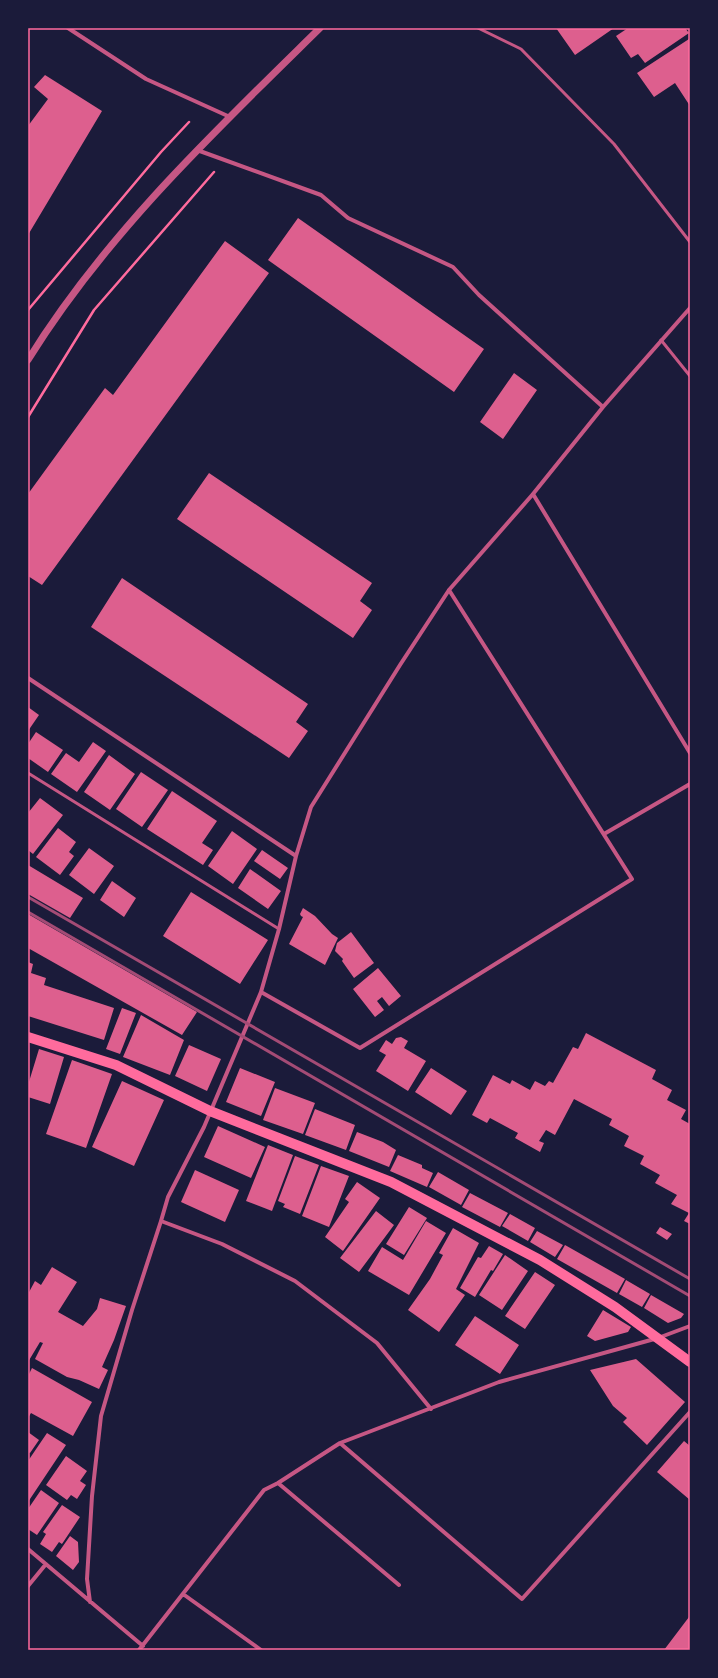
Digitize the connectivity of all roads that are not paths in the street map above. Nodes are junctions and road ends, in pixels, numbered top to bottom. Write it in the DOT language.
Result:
graph roads {
  1 [pos="68,28"];
  2 [pos="320,28"];
  3 [pos="478,28"];
  4 [pos="230,117"];
  5 [pos="197,150"];
  6 [pos="690,242"];
  7 [pos="690,308"];
  8 [pos="662,340"];
  9 [pos="28,360"];
  10 [pos="690,376"];
  11 [pos="603,407"];
  12 [pos="533,494"];
  13 [pos="449,590"];
  14 [pos="28,678"];
  15 [pos="690,753"];
  16 [pos="28,774"];
  17 [pos="690,784"];
  18 [pos="604,834"];
  19 [pos="296,856"];
  20 [pos="279,929"];
  21 [pos="261,992"];
  22 [pos="28,1037"];
  23 [pos="210,1111"];
  24 [pos="161,1221"];
  25 [pos="690,1326"];
  26 [pos="658,1338"];
  27 [pos="690,1362"];
  28 [pos="431,1409"];
  29 [pos="690,1412"];
  30 [pos="340,1443"];
  31 [pos="278,1483"];
  32 [pos="28,1549"];
  33 [pos="46,1564"];
  34 [pos="399,1585"];
  35 [pos="28,1586"];
  36 [pos="183,1594"];
  37 [pos="90,1602"];
  38 [pos="142,1646"];
  39 [pos="139,1650"];
  40 [pos="261,1650"];
  1 -- 4 [label="street"];
  2 -- 4 [label="street"];
  3 -- 6 [label="lane"];
  4 -- 5 [label="street"];
  5 -- 9 [label="street"];
  5 -- 11 [label="street"];
  7 -- 8 [label="street"];
  8 -- 10 [label="lane"];
  8 -- 11 [label="street"];
  11 -- 12 [label="street"];
  12 -- 13 [label="street"];
  12 -- 15 [label="street"];
  13 -- 18 [label="street"];
  13 -- 19 [label="street"];
  14 -- 19 [label="street"];
  16 -- 20 [label="lane"];
  17 -- 18 [label="street"];
  18 -- 21 [label="street"];
  19 -- 20 [label="street"];
  20 -- 21 [label="street"];
  21 -- 23 [label="street"];
  22 -- 23 [label="main road"];
  23 -- 24 [label="street"];
  23 -- 26 [label="main road"];
  24 -- 28 [label="street"];
  24 -- 37 [label="street"];
  25 -- 26 [label="street"];
  26 -- 27 [label="main road"];
  26 -- 28 [label="street"];
  28 -- 30 [label="street"];
  29 -- 30 [label="street"];
  30 -- 31 [label="street"];
  31 -- 34 [label="street"];
  31 -- 36 [label="street"];
  32 -- 33 [label="street"];
  33 -- 35 [label="street"];
  33 -- 37 [label="street"];
  36 -- 38 [label="street"];
  36 -- 40 [label="street"];
  37 -- 38 [label="street"];
  38 -- 39 [label="street"];
}
